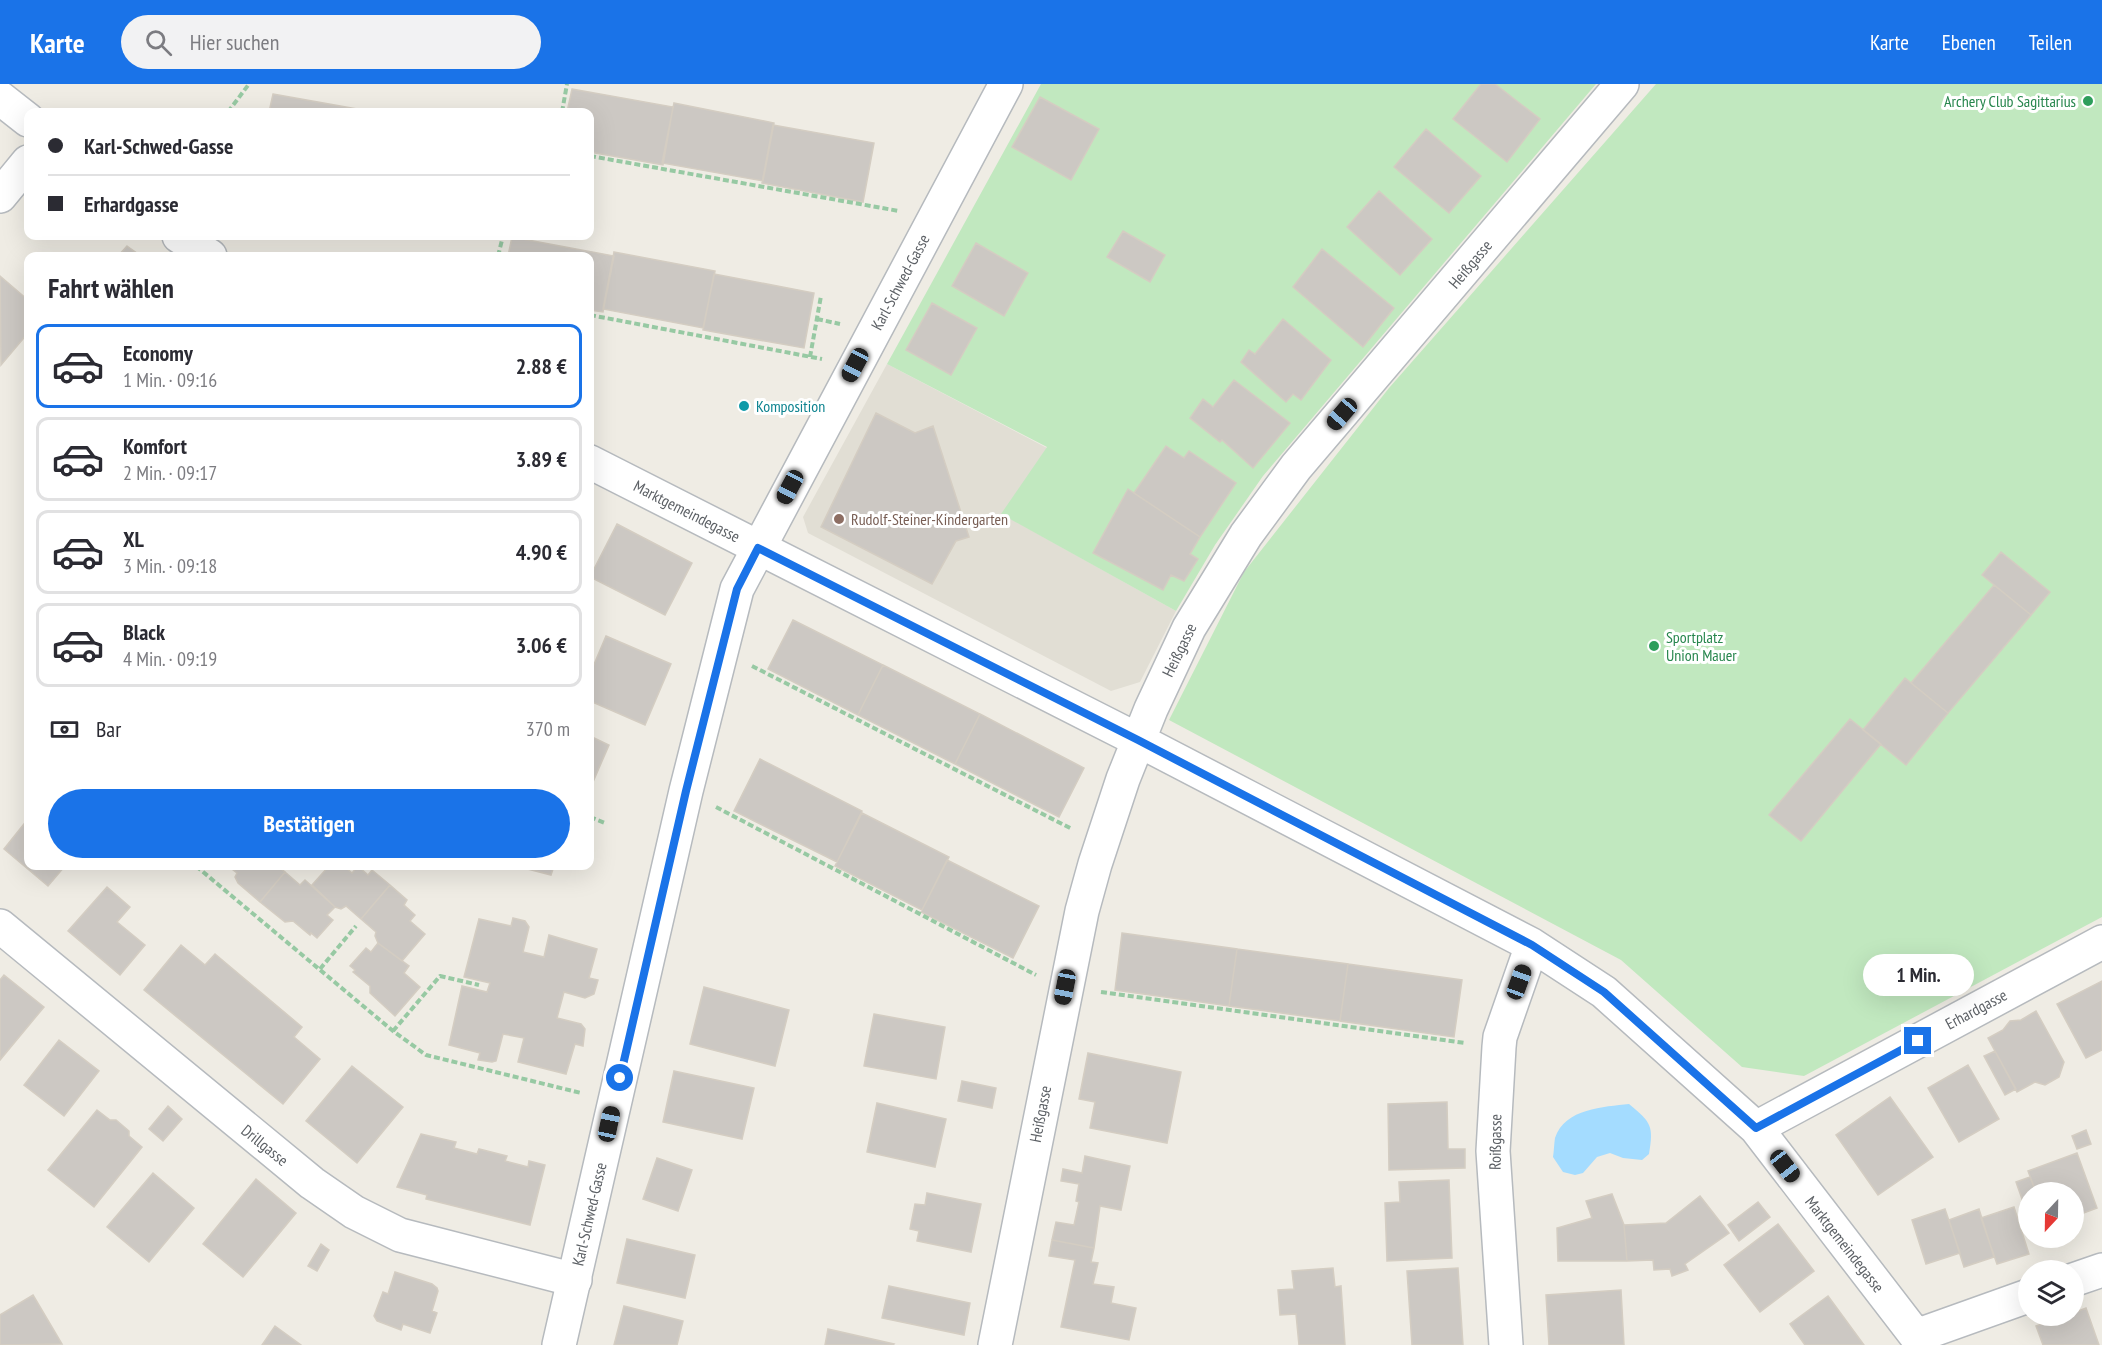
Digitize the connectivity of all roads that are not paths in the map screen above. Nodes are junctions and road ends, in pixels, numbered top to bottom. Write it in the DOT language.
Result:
graph roads {
  1 [pos="1006,84"];
  2 [pos="1622,84"];
  3 [pos="0,98"];
  4 [pos="24,117"];
  5 [pos="24,167"];
  6 [pos="0,196"];
  7 [pos="185,240"];
  8 [pos="204,252"];
  9 [pos="594,464"];
  10 [pos="758,548"];
  11 [pos="1138,740"];
  12 [pos="0,926"];
  13 [pos="2102,942"];
  14 [pos="1532,945"];
  15 [pos="1756,1128"];
  16 [pos="2102,1270"];
  17 [pos="2084,1276"];
  18 [pos="574,1280"];
  19 [pos="2018,1300"];
  20 [pos="1920,1341"];
  21 [pos="559,1345"];
  22 [pos="995,1345"];
  23 [pos="1506,1345"];
  1 -- 10 [label="street, Karl-Schwed-Gasse"];
  2 -- 11 [label="street, Heißgasse"];
  3 -- 4 [label="street"];
  5 -- 6 [label="street"];
  7 -- 8 [label="street"];
  9 -- 10 [label="street, Marktgemeindegasse"];
  10 -- 11 [label="street, Marktgemeindegasse"];
  10 -- 18 [label="street, Karl-Schwed-Gasse"];
  11 -- 14 [label="street, Marktgemeindegasse"];
  11 -- 22 [label="street, Heißgasse"];
  12 -- 18 [label="street, Drillgasse"];
  13 -- 15 [label="street, Erhardgasse"];
  14 -- 15 [label="street, Marktgemeindegasse"];
  14 -- 23 [label="street, Roißgasse"];
  15 -- 20 [label="street, Marktgemeindegasse"];
  16 -- 17 [label="street"];
  18 -- 21 [label="street, Karl-Schwed-Gasse"];
  19 -- 20 [label="street"];
}
